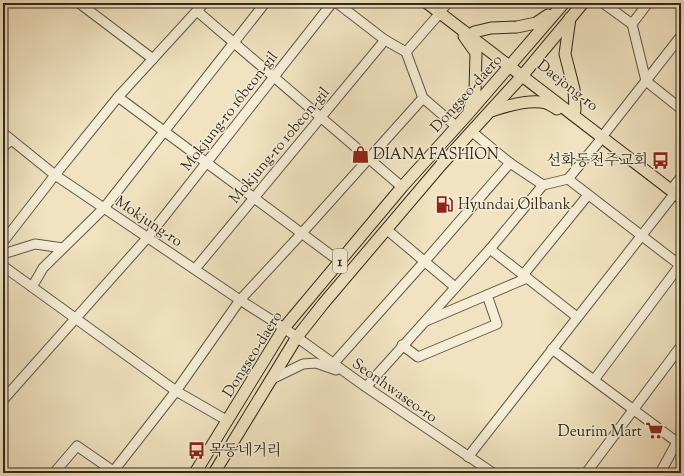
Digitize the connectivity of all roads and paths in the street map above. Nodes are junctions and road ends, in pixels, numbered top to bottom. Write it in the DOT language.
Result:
graph roads {
  1 [pos="79,3"];
  2 [pos="204,3"];
  3 [pos="266,3"];
  4 [pos="332,3"];
  5 [pos="337,3"];
  6 [pos="427,3"];
  7 [pos="583,3"];
  8 [pos="603,3"];
  9 [pos="648,3"];
  10 [pos="563,4"];
  11 [pos="442,7"];
  12 [pos="197,10"];
  13 [pos="570,18"];
  14 [pos="632,24"];
  15 [pos="458,27"];
  16 [pos="474,32"];
  17 [pos="681,36"];
  18 [pos="385,40"];
  19 [pos="234,43"];
  20 [pos="406,52"];
  21 [pos="153,59"];
  22 [pos="512,65"];
  23 [pos="524,74"];
  24 [pos="274,77"];
  25 [pos="646,81"];
  26 [pos="118,97"];
  27 [pos="423,98"];
  28 [pos="681,109"];
  29 [pos="487,113"];
  30 [pos="468,114"];
  31 [pos="576,114"];
  32 [pos="321,117"];
  33 [pos="457,127"];
  34 [pos="164,131"];
  35 [pos="471,131"];
  36 [pos="3,133"];
  37 [pos="603,135"];
  38 [pos="11,140"];
  39 [pos="3,147"];
  40 [pos="369,158"];
  41 [pos="206,162"];
  42 [pos="510,163"];
  43 [pos="55,175"];
  44 [pos="568,179"];
  45 [pos="543,184"];
  46 [pos="402,186"];
  47 [pos="678,189"];
  48 [pos="588,195"];
  49 [pos="254,198"];
  50 [pos="104,208"];
  51 [pos="386,229"];
  52 [pos="302,233"];
  53 [pos="642,236"];
  54 [pos="148,237"];
  55 [pos="3,242"];
  56 [pos="63,248"];
  57 [pos="490,249"];
  58 [pos="3,254"];
  59 [pos="339,261"];
  60 [pos="425,261"];
  61 [pos="681,265"];
  62 [pos="3,266"];
  63 [pos="195,269"];
  64 [pos="525,276"];
  65 [pos="32,287"];
  66 [pos="456,287"];
  67 [pos="487,295"];
  68 [pos="240,300"];
  69 [pos="577,317"];
  70 [pos="76,319"];
  71 [pos="423,323"];
  72 [pos="284,328"];
  73 [pos="297,337"];
  74 [pos="402,345"];
  75 [pos="681,346"];
  76 [pos="552,349"];
  77 [pos="333,364"];
  78 [pos="350,376"];
  79 [pos="270,380"];
  80 [pos="594,380"];
  81 [pos="366,387"];
  82 [pos="176,391"];
  83 [pos="3,400"];
  84 [pos="633,410"];
  85 [pos="228,421"];
  86 [pos="679,441"];
  87 [pos="468,457"];
  88 [pos="114,472"];
  89 [pos="54,473"];
  90 [pos="195,473"];
  91 [pos="214,473"];
  92 [pos="493,473"];
  93 [pos="586,473"];
  94 [pos="660,473"];
  1 -- 21 [label="street"];
  2 -- 12 [label="street"];
  3 -- 19 [label="street"];
  4 -- 24 [label="street, Mokjung-ro 16beon-gil"];
  5 -- 18 [label="street"];
  6 -- 11 [label="main road, Daejong-ro"];
  7 -- 13 [label="main road, Dongseo-daero / 1"];
  8 -- 14 [label="street"];
  9 -- 14 [label="street"];
  10 -- 16 [label="main road"];
  10 -- 22 [label="main road, Dongseo-daero / 1"];
  11 -- 15 [label="main road, Daejong-ro"];
  11 -- 16 [label="main road, Daejong-ro"];
  11 -- 20 [label="street"];
  12 -- 19 [label="street"];
  12 -- 21 [label="street"];
  13 -- 23 [label="main road, Dongseo-daero / 1"];
  13 -- 31 [label="main road"];
  14 -- 25 [label="street"];
  15 -- 22 [label="main road, Daejong-ro"];
  15 -- 30 [label="main road"];
  16 -- 22 [label="main road, Daejong-ro"];
  17 -- 25 [label="street"];
  18 -- 20 [label="street"];
  18 -- 32 [label="street, Mokjung-ro 10beon-gil"];
  19 -- 24 [label="street"];
  19 -- 34 [label="street"];
  20 -- 27 [label="street"];
  21 -- 26 [label="street"];
  22 -- 23 [label="main road, Daejong-ro"];
  22 -- 30 [label="main road, Dongseo-daero / 1"];
  23 -- 29 [label="main road, Dongseo-daero / 1"];
  23 -- 31 [label="main road, Daejong-ro"];
  24 -- 32 [label="street"];
  24 -- 41 [label="street, Mokjung-ro 16beon-gil"];
  25 -- 28 [label="street"];
  25 -- 37 [label="street"];
  26 -- 34 [label="street"];
  26 -- 43 [label="street"];
  27 -- 33 [label="street"];
  27 -- 40 [label="street"];
  29 -- 31 [label="main road"];
  29 -- 35 [label="main road, Dongseo-daero / 1"];
  30 -- 33 [label="main road, Dongseo-daero / 1"];
  31 -- 37 [label="main road, Daejong-ro"];
  32 -- 40 [label="street"];
  32 -- 49 [label="street, Mokjung-ro 10beon-gil"];
  33 -- 46 [label="main road, Dongseo-daero / 1"];
  34 -- 41 [label="street"];
  34 -- 50 [label="street"];
  35 -- 42 [label="street"];
  35 -- 51 [label="main road, Dongseo-daero / 1"];
  36 -- 38 [label="street, Mokjung-ro"];
  37 -- 44 [label="street"];
  37 -- 47 [label="main road, Daejong-ro"];
  38 -- 39 [label="street"];
  38 -- 43 [label="street, Mokjung-ro"];
  40 -- 46 [label="street"];
  40 -- 52 [label="street"];
  41 -- 49 [label="street"];
  41 -- 54 [label="street, Mokjung-ro 16beon-gil"];
  42 -- 45 [label="street"];
  42 -- 60 [label="street"];
  43 -- 50 [label="street, Mokjung-ro"];
  43 -- 55 [label="street"];
  44 -- 45 [label="street"];
  44 -- 48 [label="street"];
  45 -- 57 [label="street"];
  46 -- 59 [label="main road, Dongseo-daero / 1"];
  47 -- 53 [label="street"];
  48 -- 53 [label="street"];
  48 -- 64 [label="street"];
  49 -- 52 [label="street"];
  49 -- 63 [label="street, Mokjung-ro 10beon-gil"];
  50 -- 54 [label="street, Mokjung-ro"];
  50 -- 56 [label="street"];
  51 -- 60 [label="street"];
  51 -- 73 [label="main road, Dongseo-daero / 1"];
  52 -- 59 [label="street"];
  52 -- 68 [label="street"];
  53 -- 61 [label="street"];
  53 -- 69 [label="street"];
  54 -- 63 [label="street, Mokjung-ro"];
  54 -- 70 [label="street, Mokjung-ro 16beon-gil"];
  56 -- 58 [label="street"];
  56 -- 65 [label="street"];
  57 -- 64 [label="street"];
  57 -- 66 [label="street"];
  59 -- 72 [label="main road, Dongseo-daero / 1"];
  60 -- 66 [label="street"];
  60 -- 77 [label="street"];
  61 -- 80 [label="street"];
  62 -- 65 [label="street"];
  63 -- 68 [label="street, Mokjung-ro"];
  64 -- 67 [label="street"];
  64 -- 69 [label="street"];
  65 -- 70 [label="street"];
  66 -- 71 [label="street"];
  67 -- 71 [label="street"];
  67 -- 74 [label="street"];
  68 -- 72 [label="street, Mokjung-ro"];
  68 -- 82 [label="street"];
  69 -- 76 [label="street"];
  70 -- 82 [label="street"];
  70 -- 83 [label="street, Mokjung-ro 16beon-gil"];
  71 -- 74 [label="street"];
  72 -- 73 [label="street, Seonhwaseo-ro"];
  72 -- 85 [label="main road, Dongseo-daero / 1"];
  73 -- 77 [label="street, Seonhwaseo-ro"];
  73 -- 79 [label="main road, Dongseo-daero / 1"];
  74 -- 81 [label="street"];
  75 -- 84 [label="street"];
  76 -- 80 [label="street"];
  76 -- 87 [label="street"];
  77 -- 78 [label="street, Seonhwaseo-ro"];
  78 -- 79 [label="street"];
  78 -- 81 [label="street, Seonhwaseo-ro"];
  79 -- 91 [label="main road, Dongseo-daero / 1"];
  80 -- 84 [label="street"];
  81 -- 87 [label="street, Seonhwaseo-ro"];
  82 -- 85 [label="street"];
  82 -- 88 [label="street"];
  84 -- 86 [label="street"];
  84 -- 93 [label="street"];
  85 -- 90 [label="main road, Dongseo-daero / 1"];
  86 -- 94 [label="street"];
  87 -- 92 [label="street, Seonhwaseo-ro"];
  88 -- 89 [label="street"];
}
